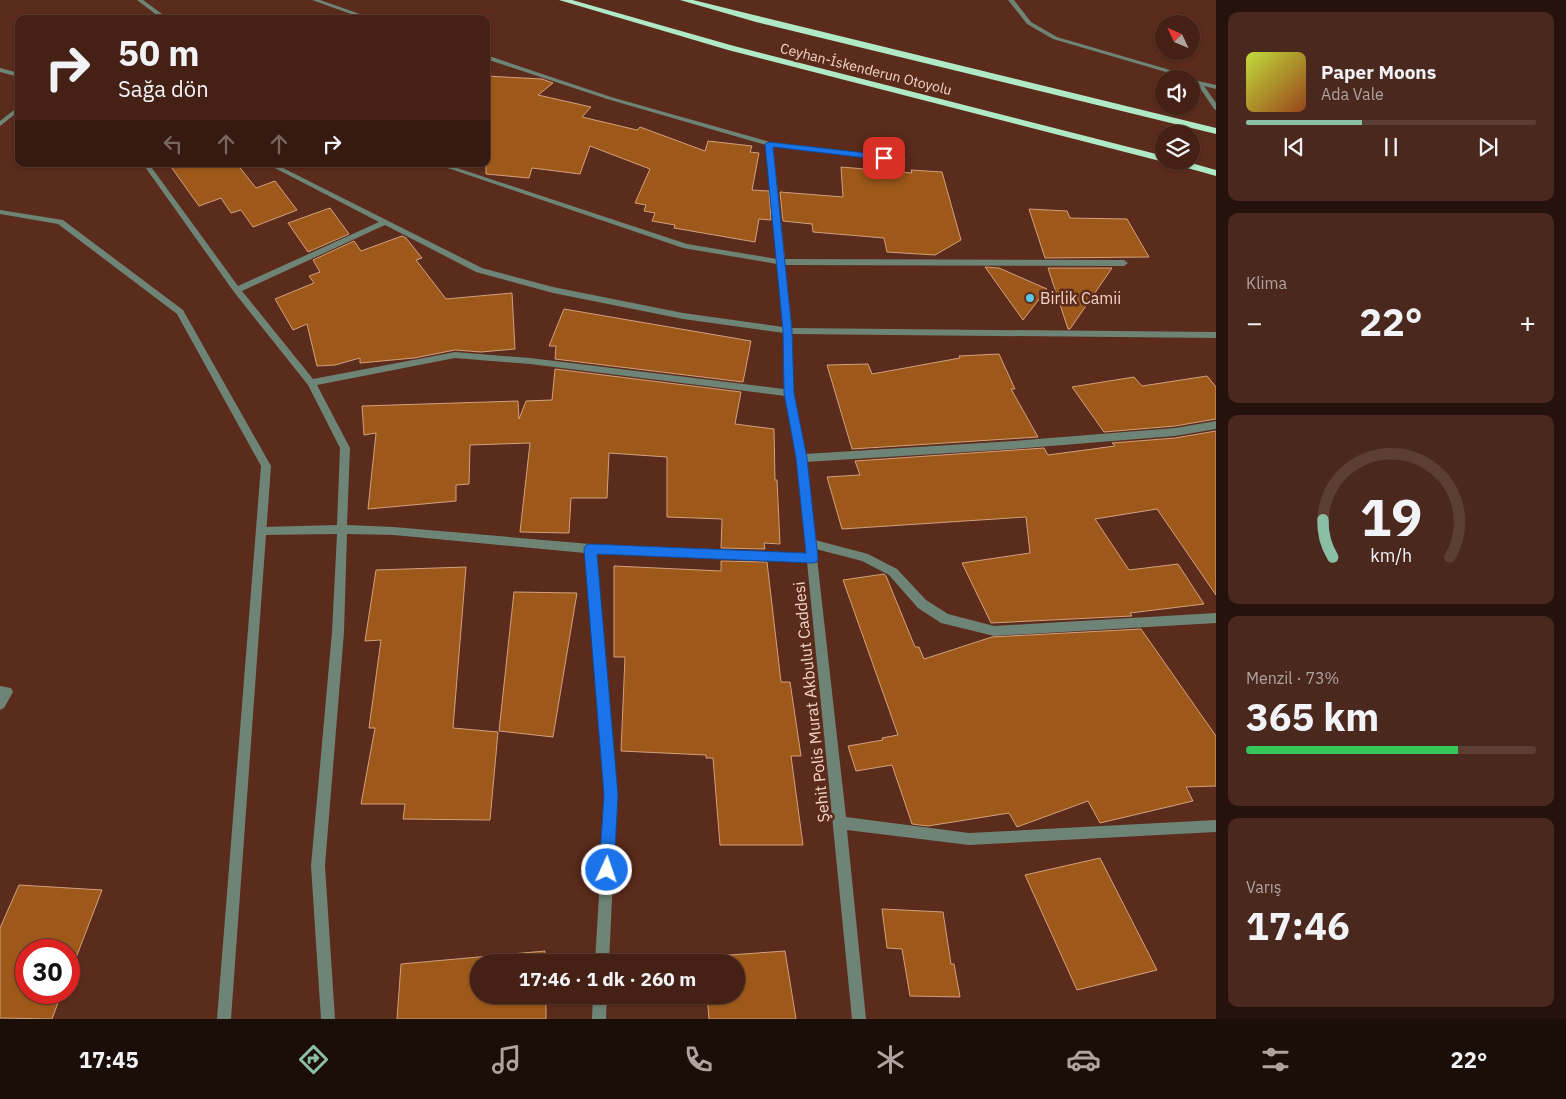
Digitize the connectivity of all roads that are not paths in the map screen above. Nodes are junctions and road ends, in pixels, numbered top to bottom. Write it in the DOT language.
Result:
graph roads {
  1 [pos="140,0"];
  2 [pos="315,0"];
  3 [pos="563,0"];
  4 [pos="684,0"];
  5 [pos="1011,0"];
  6 [pos="161,15"];
  7 [pos="359,15"];
  8 [pos="490,58"];
  9 [pos="0,70"];
  10 [pos="1165,70"];
  11 [pos="15,74"];
  12 [pos="1200,83"];
  13 [pos="1200,86"];
  14 [pos="1216,87"];
  15 [pos="1216,108"];
  16 [pos="15,111"];
  17 [pos="0,124"];
  18 [pos="1216,131"];
  19 [pos="769,144"];
  20 [pos="1155,157"];
  21 [pos="902,160"];
  22 [pos="148,167"];
  23 [pos="276,167"];
  24 [pos="448,167"];
  25 [pos="1200,169"];
  26 [pos="1216,173"];
  27 [pos="0,212"];
  28 [pos="385,222"];
  29 [pos="781,262"];
  30 [pos="1124,263"];
  31 [pos="237,290"];
  32 [pos="788,331"];
  33 [pos="1216,335"];
  34 [pos="311,383"];
  35 [pos="789,393"];
  36 [pos="1216,425"];
  37 [pos="801,458"];
  38 [pos="342,529"];
  39 [pos="261,531"];
  40 [pos="810,543"];
  41 [pos="590,549"];
  42 [pos="812,558"];
  43 [pos="1216,618"];
  44 [pos="0,692"];
  45 [pos="0,704"];
  46 [pos="840,823"];
  47 [pos="1216,826"];
  48 [pos="602,954"];
  49 [pos="599,1004"];
  50 [pos="224,1019"];
  51 [pos="328,1019"];
  52 [pos="598,1019"];
  53 [pos="859,1019"];
  1 -- 6 [label="street"];
  2 -- 7 [label="street"];
  3 -- 20 [label="highway, Ceyhan-İskenderun Otoyolu"];
  4 -- 18 [label="highway, Ceyhan-İskenderun Otoyolu"];
  5 -- 10 [label="street"];
  8 -- 19 [label="street"];
  9 -- 11 [label="street"];
  12 -- 14 [label="street"];
  13 -- 15 [label="street"];
  16 -- 17 [label="street"];
  19 -- 21 [label="street"];
  19 -- 29 [label="street, Şehit Polis Murat Akbulut Caddesi"];
  22 -- 31 [label="street"];
  23 -- 28 [label="street"];
  24 -- 29 [label="street"];
  25 -- 26 [label="highway"];
  27 -- 39 [label="street"];
  28 -- 31 [label="street"];
  28 -- 32 [label="street"];
  29 -- 30 [label="street"];
  29 -- 32 [label="street, Şehit Polis Murat Akbulut Caddesi"];
  31 -- 34 [label="street"];
  32 -- 33 [label="street"];
  32 -- 35 [label="street, Şehit Polis Murat Akbulut Caddesi"];
  34 -- 35 [label="street"];
  34 -- 38 [label="street"];
  35 -- 37 [label="street, Şehit Polis Murat Akbulut Caddesi"];
  36 -- 37 [label="street"];
  37 -- 40 [label="street, Şehit Polis Murat Akbulut Caddesi"];
  38 -- 39 [label="street"];
  38 -- 41 [label="street"];
  38 -- 51 [label="street"];
  39 -- 50 [label="street"];
  40 -- 42 [label="street, Şehit Polis Murat Akbulut Caddesi"];
  40 -- 43 [label="street"];
  41 -- 42 [label="street"];
  41 -- 48 [label="street"];
  42 -- 46 [label="street, Şehit Polis Murat Akbulut Caddesi"];
  44 -- 45 [label="street"];
  46 -- 47 [label="street"];
  46 -- 53 [label="street, Şehit Polis Murat Akbulut Caddesi"];
  49 -- 52 [label="street"];
}
